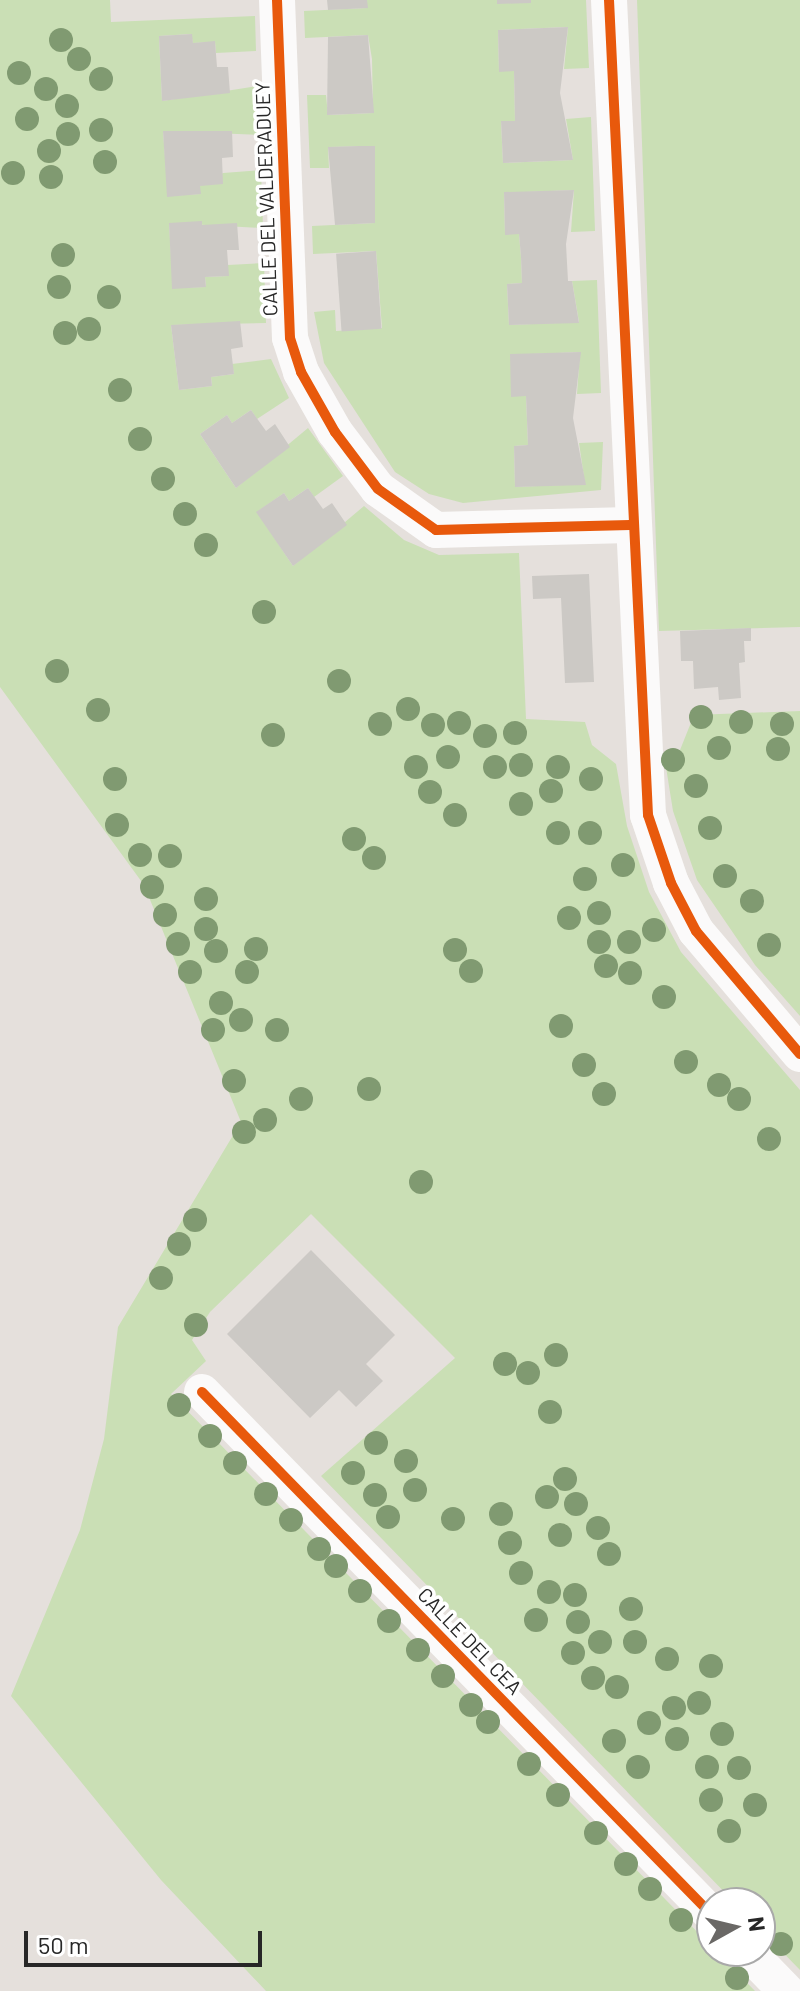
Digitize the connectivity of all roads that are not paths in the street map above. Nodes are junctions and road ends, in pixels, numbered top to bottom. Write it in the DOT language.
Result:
graph roads {
  1 [pos="277,0"];
  2 [pos="609,0"];
  3 [pos="630,525"];
  4 [pos="800,1054"];
  5 [pos="202,1392"];
  6 [pos="696,1899"];
  7 [pos="763,1967"];
  8 [pos="786,1991"];
  1 -- 3 [label="street, CALLE DEL VALDERADUEY"];
  2 -- 3 [label="street"];
  3 -- 4 [label="street"];
  5 -- 6 [label="street, CALLE DEL CEA"];
  7 -- 8 [label="street"];
}
